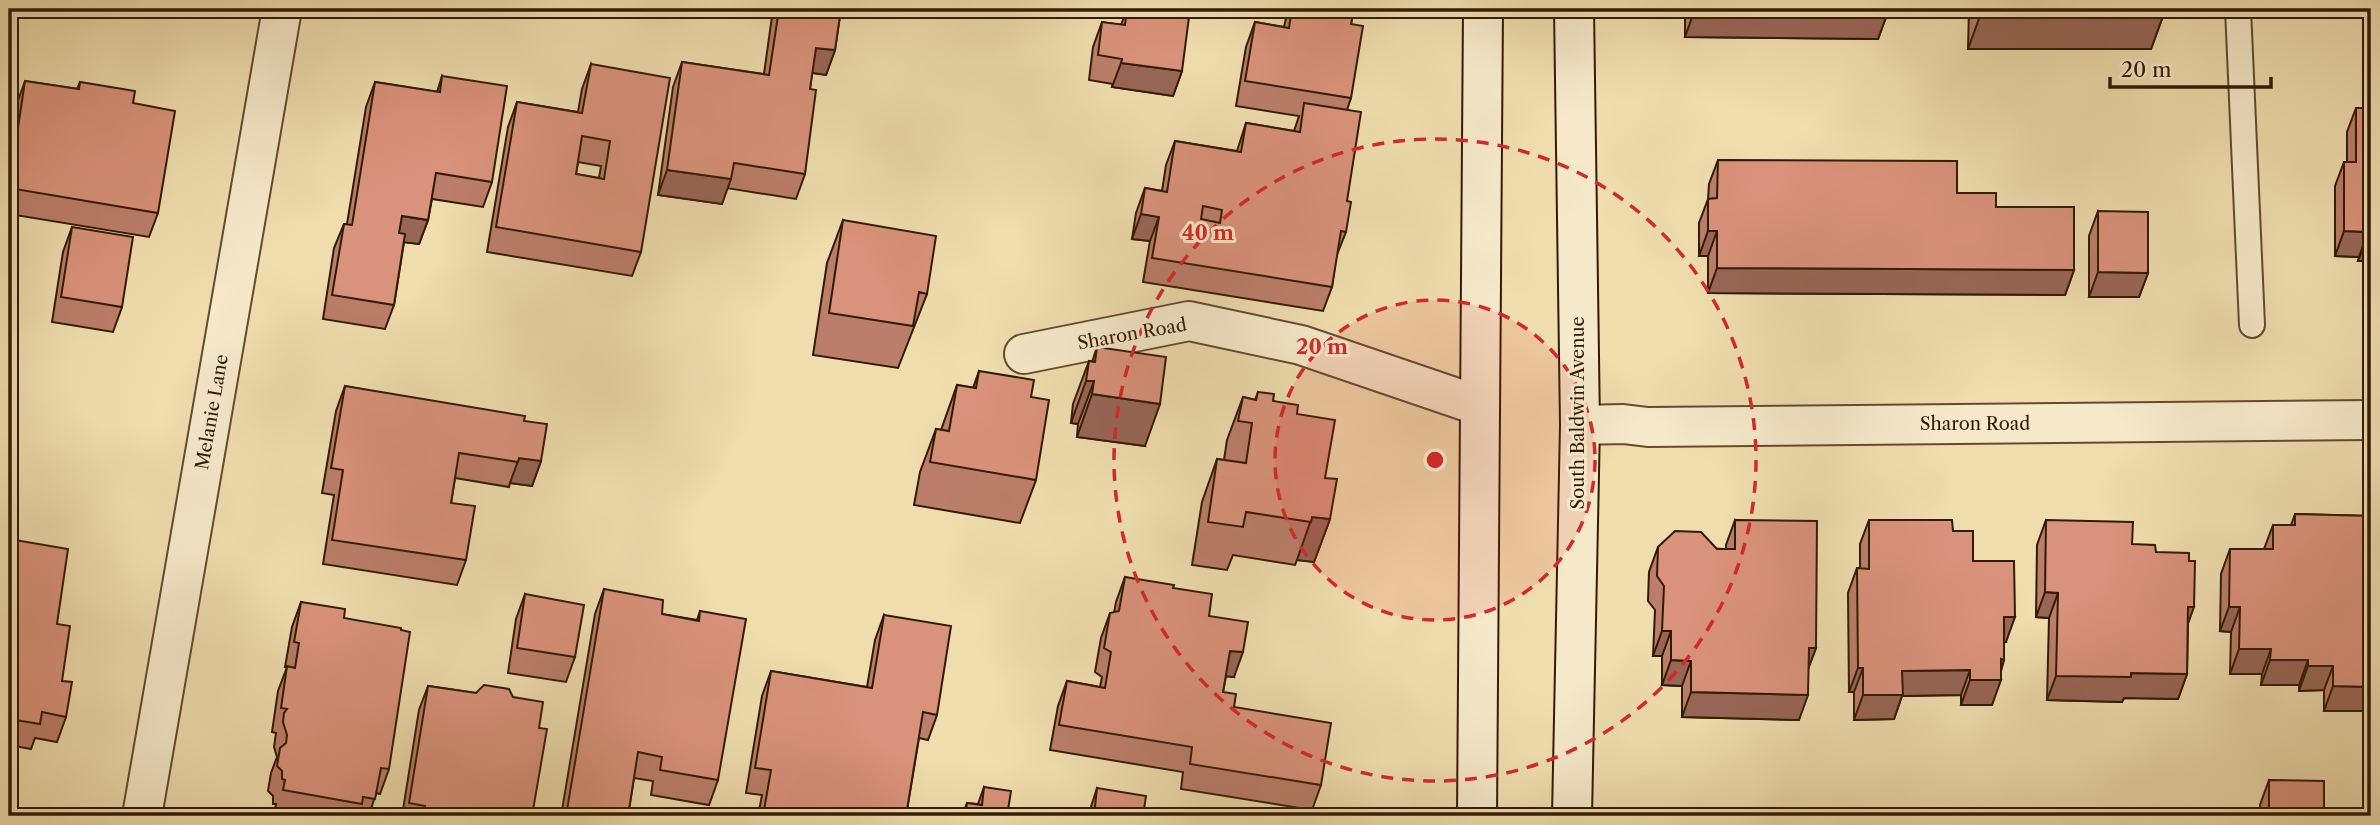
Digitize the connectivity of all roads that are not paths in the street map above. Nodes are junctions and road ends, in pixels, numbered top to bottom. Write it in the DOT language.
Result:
graph roads {
  1 [pos="282,9"];
  2 [pos="1483,9"];
  3 [pos="1574,9"];
  4 [pos="2238,9"];
  5 [pos="2252,326"];
  6 [pos="1024,355"];
  7 [pos="1480,406"];
  8 [pos="2371,421"];
  9 [pos="1580,425"];
  10 [pos="142,816"];
  11 [pos="1477,816"];
  12 [pos="1572,816"];
  1 -- 10 [label="street, Melanie Lane"];
  2 -- 7 [label="street"];
  3 -- 9 [label="street, South Baldwin Avenue"];
  4 -- 5 [label="lane"];
  6 -- 7 [label="street, Sharon Road"];
  7 -- 11 [label="street"];
  8 -- 9 [label="street, Sharon Road"];
  9 -- 12 [label="street, South Baldwin Avenue"];
}
